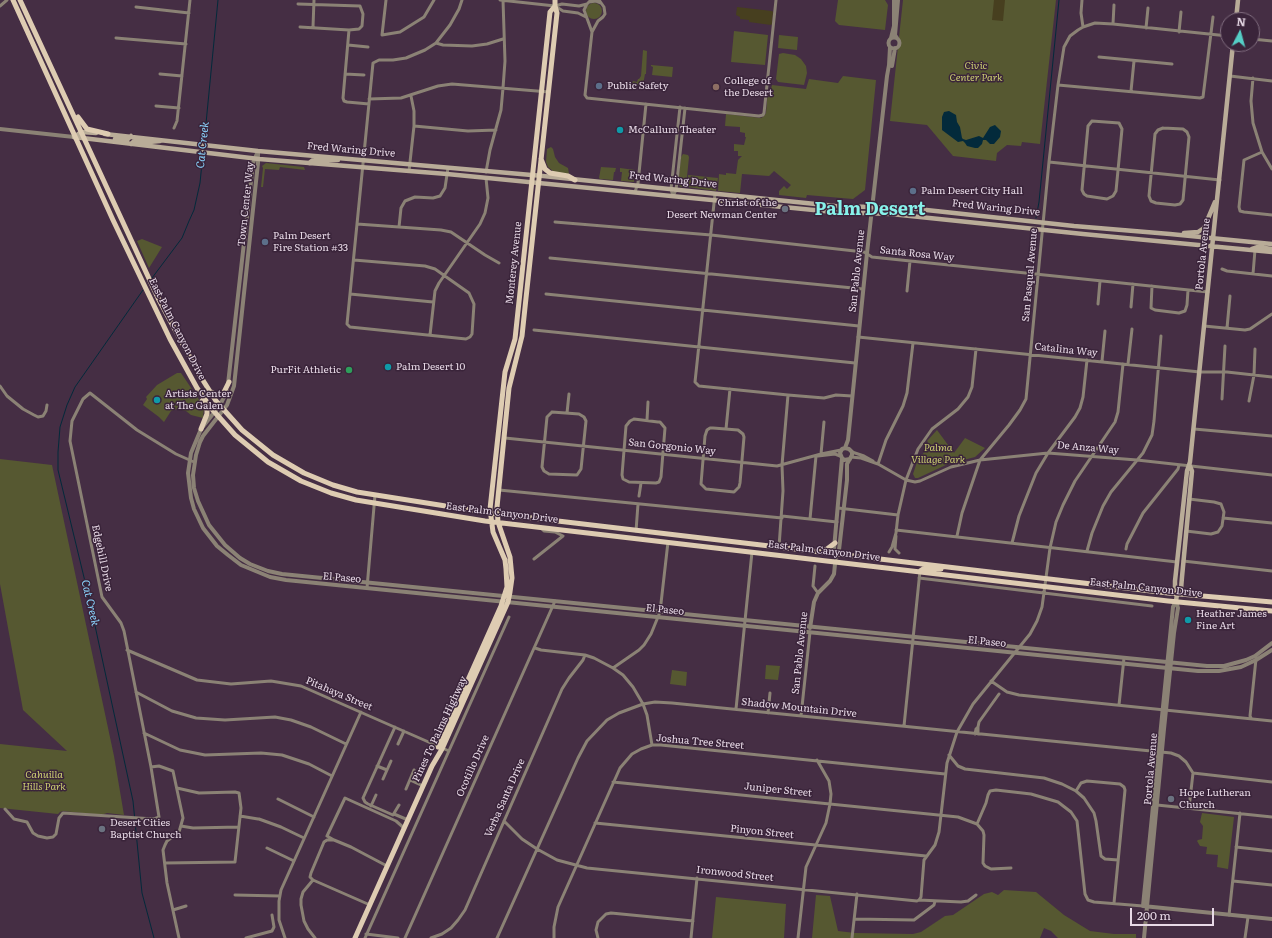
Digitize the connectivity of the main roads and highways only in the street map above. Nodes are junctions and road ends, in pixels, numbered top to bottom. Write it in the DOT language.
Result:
graph roads {
  1 [pos="13,0"];
  2 [pos="20,0"];
  3 [pos="555,0"];
  4 [pos="1238,0"];
  5 [pos="555,6"];
  6 [pos="1237,12"];
  7 [pos="1232,52"];
  8 [pos="71,110"];
  9 [pos="81,132"];
  10 [pos="108,134"];
  11 [pos="131,136"];
  12 [pos="74,137"];
  13 [pos="84,138"];
  14 [pos="163,139"];
  15 [pos="107,141"];
  16 [pos="131,144"];
  17 [pos="344,158"];
  18 [pos="541,158"];
  19 [pos="309,163"];
  20 [pos="486,172"];
  21 [pos="508,174"];
  22 [pos="462,176"];
  23 [pos="533,176"];
  24 [pos="539,176"];
  25 [pos="486,178"];
  26 [pos="575,180"];
  27 [pos="532,183"];
  28 [pos="538,183"];
  29 [pos="1218,195"];
  30 [pos="1170,234"];
  31 [pos="1214,238"];
  32 [pos="1272,244"];
  33 [pos="1213,246"];
  34 [pos="1272,248"];
  35 [pos="1253,250"];
  36 [pos="1272,252"];
  37 [pos="154,305"];
  38 [pos="518,310"];
  39 [pos="168,319"];
  40 [pos="523,326"];
  41 [pos="511,352"];
  42 [pos="193,382"];
  43 [pos="229,382"];
  44 [pos="209,391"];
  45 [pos="509,394"];
  46 [pos="201,429"];
  47 [pos="1190,466"];
  48 [pos="490,513"];
  49 [pos="497,514"];
  50 [pos="491,522"];
  51 [pos="498,522"];
  52 [pos="636,531"];
  53 [pos="609,535"];
  54 [pos="703,539"];
  55 [pos="1180,540"];
  56 [pos="668,542"];
  57 [pos="835,542"];
  58 [pos="819,552"];
  59 [pos="1183,561"];
  60 [pos="1177,562"];
  61 [pos="954,568"];
  62 [pos="920,571"];
  63 [pos="1182,577"];
  64 [pos="1177,594"];
  65 [pos="506,599"];
  66 [pos="1176,601"];
  67 [pos="1272,602"];
  68 [pos="1272,611"];
  69 [pos="355,938"];
  1 -- 12 [label="main road, East Palm Canyon Drive"];
  2 -- 8 [label="main road, East Palm Canyon Drive"];
  3 -- 5 [label="main road, Monterey Avenue"];
  4 -- 6 [label="main road"];
  5 -- 18 [label="main road, Monterey Avenue"];
  5 -- 23 [label="main road, Monterey Avenue"];
  7 -- 29 [label="main road, Portola Avenue"];
  8 -- 9 [label="main road, East Palm Canyon Drive"];
  8 -- 10 [label="main road"];
  9 -- 10 [label="main road, Fred Waring Drive"];
  9 -- 12 [label="main road"];
  9 -- 13 [label="main road, East Palm Canyon Drive"];
  10 -- 11 [label="main road, Fred Waring Drive"];
  11 -- 14 [label="main road, Fred Waring Drive"];
  11 -- 15 [label="main road"];
  12 -- 13 [label="main road, Fred Waring Drive"];
  12 -- 37 [label="main road, East Palm Canyon Drive"];
  13 -- 15 [label="main road, Fred Waring Drive"];
  13 -- 39 [label="main road, East Palm Canyon Drive"];
  14 -- 16 [label="main road"];
  14 -- 17 [label="main road, Fred Waring Drive"];
  15 -- 16 [label="main road, Fred Waring Drive"];
  16 -- 19 [label="main road, Fred Waring Drive"];
  17 -- 19 [label="main road"];
  17 -- 20 [label="main road, Fred Waring Drive"];
  18 -- 24 [label="main road, Monterey Avenue"];
  18 -- 26 [label="main road"];
  19 -- 22 [label="main road, Fred Waring Drive"];
  20 -- 21 [label="main road, Fred Waring Drive"];
  20 -- 22 [label="main road"];
  21 -- 23 [label="main road, Fred Waring Drive"];
  21 -- 25 [label="main road"];
  22 -- 25 [label="main road, Fred Waring Drive"];
  23 -- 24 [label="main road, Fred Waring Drive"];
  23 -- 27 [label="main road, Monterey Avenue"];
  24 -- 26 [label="main road, Fred Waring Drive"];
  24 -- 28 [label="main road, Monterey Avenue"];
  25 -- 27 [label="main road, Fred Waring Drive"];
  26 -- 30 [label="main road, Fred Waring Drive"];
  27 -- 28 [label="main road, Fred Waring Drive"];
  27 -- 38 [label="main road, Monterey Avenue"];
  28 -- 33 [label="main road, Fred Waring Drive"];
  28 -- 40 [label="main road, Monterey Avenue"];
  29 -- 30 [label="main road"];
  29 -- 31 [label="main road, Portola Avenue"];
  30 -- 31 [label="main road, Fred Waring Drive"];
  31 -- 32 [label="main road, Fred Waring Drive"];
  31 -- 33 [label="main road, Portola Avenue"];
  33 -- 35 [label="main road, Fred Waring Drive"];
  33 -- 47 [label="main road, Portola Avenue"];
  34 -- 35 [label="main road"];
  35 -- 36 [label="main road, Fred Waring Drive"];
  37 -- 39 [label="main road"];
  37 -- 42 [label="main road, East Palm Canyon Drive"];
  38 -- 40 [label="main road"];
  38 -- 41 [label="main road, Monterey Avenue"];
  39 -- 44 [label="main road, East Palm Canyon Drive"];
  40 -- 45 [label="main road, Monterey Avenue"];
  41 -- 45 [label="main road"];
  41 -- 48 [label="main road, Monterey Avenue"];
  42 -- 46 [label="main road"];
  42 -- 50 [label="main road, East Palm Canyon Drive"];
  43 -- 44 [label="main road"];
  44 -- 48 [label="main road, East Palm Canyon Drive"];
  45 -- 49 [label="main road, Monterey Avenue"];
  47 -- 55 [label="main road, Portola Avenue"];
  47 -- 59 [label="main road, Portola Avenue"];
  48 -- 49 [label="main road, East Palm Canyon Drive"];
  48 -- 50 [label="main road, Monterey Avenue"];
  49 -- 51 [label="main road, Monterey Avenue"];
  49 -- 52 [label="main road, East Palm Canyon Drive"];
  50 -- 51 [label="main road, East Palm Canyon Drive"];
  50 -- 65 [label="main road, Pines To Palms Highway"];
  51 -- 53 [label="main road, East Palm Canyon Drive"];
  51 -- 65 [label="main road, Pines To Palms Highway"];
  52 -- 53 [label="main road"];
  52 -- 54 [label="main road, East Palm Canyon Drive"];
  53 -- 56 [label="main road, East Palm Canyon Drive"];
  54 -- 56 [label="main road"];
  54 -- 58 [label="main road, East Palm Canyon Drive"];
  55 -- 59 [label="main road"];
  55 -- 60 [label="main road, Portola Avenue"];
  56 -- 62 [label="main road, East Palm Canyon Drive"];
  57 -- 58 [label="main road"];
  58 -- 61 [label="main road, East Palm Canyon Drive"];
  59 -- 63 [label="main road, Portola Avenue"];
  60 -- 63 [label="main road"];
  60 -- 64 [label="main road, Portola Avenue"];
  61 -- 62 [label="main road"];
  61 -- 64 [label="main road, East Palm Canyon Drive"];
  62 -- 66 [label="main road, East Palm Canyon Drive"];
  63 -- 64 [label="main road, Portola Avenue"];
  64 -- 66 [label="main road, Portola Avenue"];
  64 -- 67 [label="main road, East Palm Canyon Drive"];
  65 -- 69 [label="main road, Pines To Palms Highway"];
  66 -- 68 [label="main road, East Palm Canyon Drive"];
}
